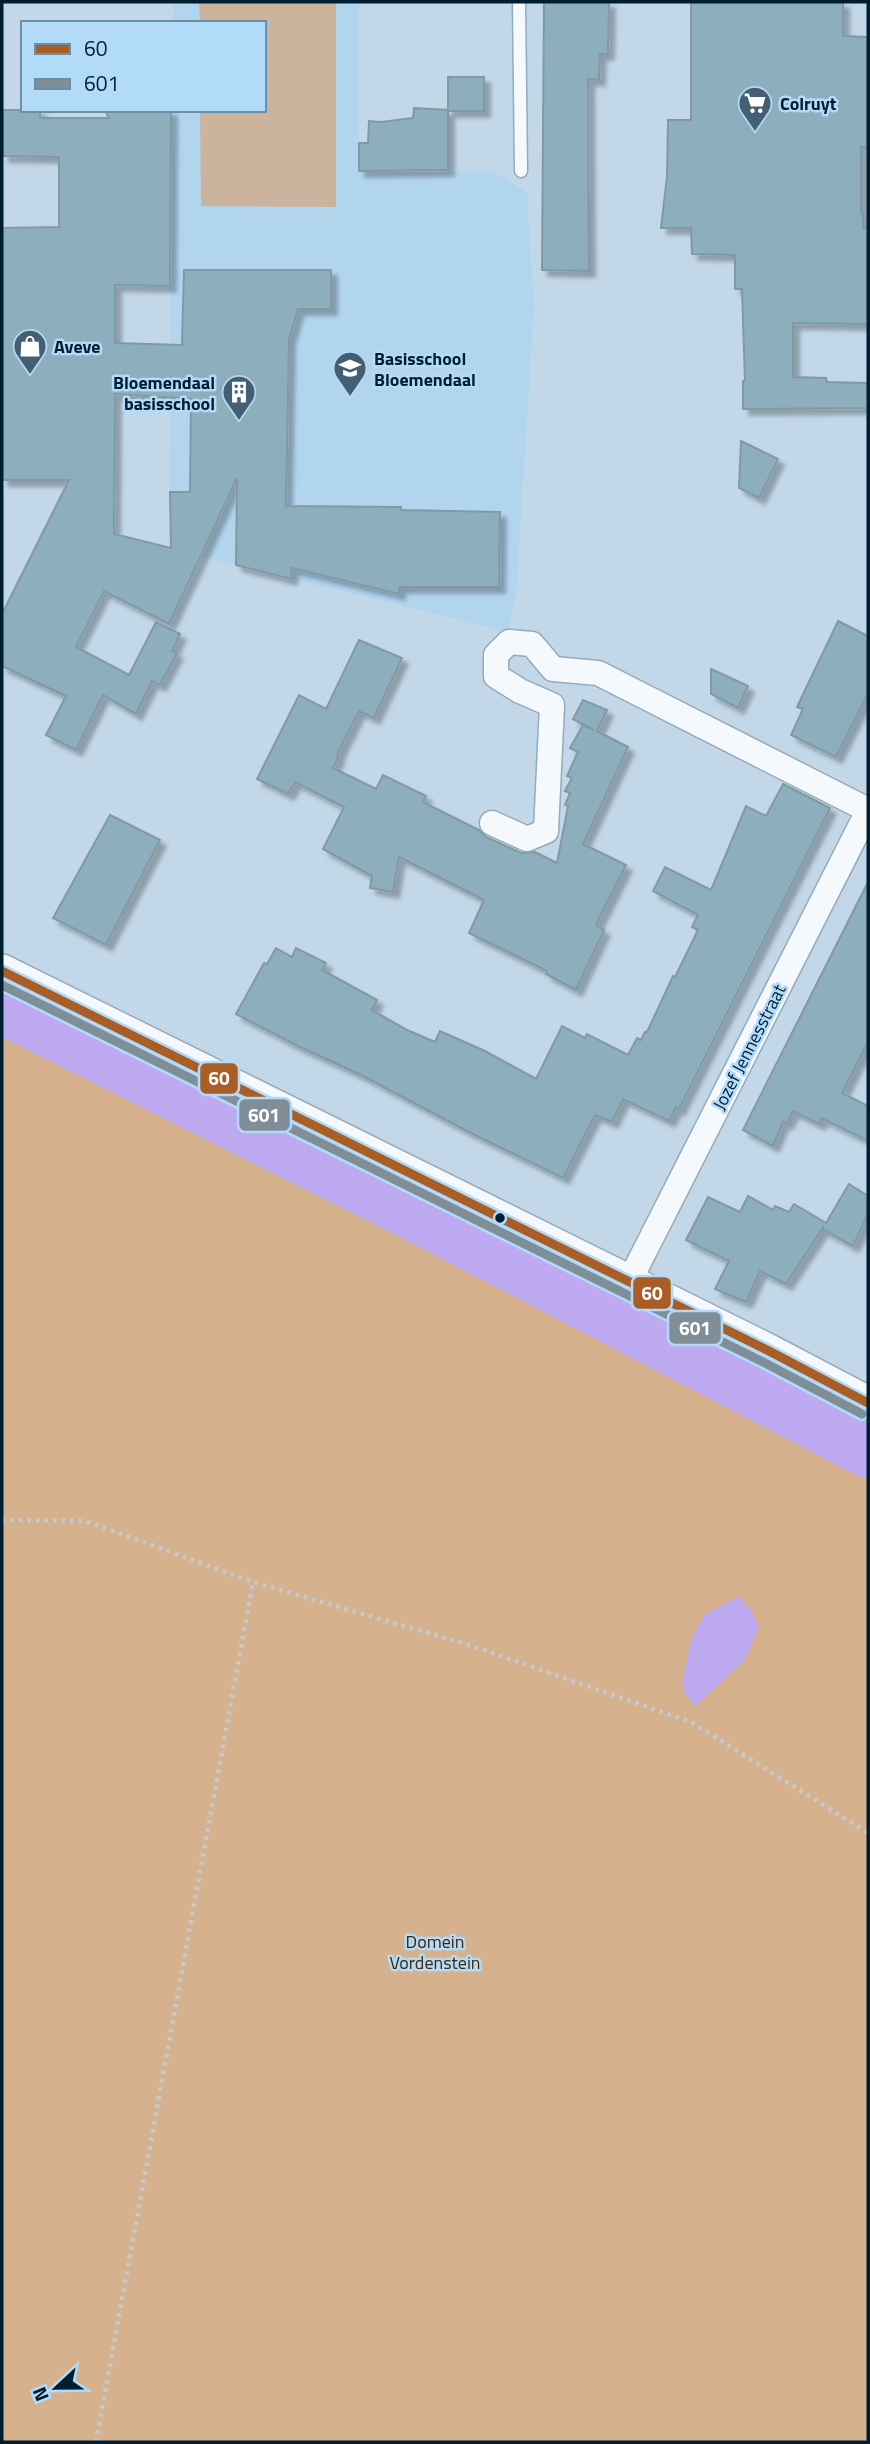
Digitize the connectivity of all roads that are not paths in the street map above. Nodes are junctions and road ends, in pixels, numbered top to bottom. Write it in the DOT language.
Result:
graph roads {
  1 [pos="519,2"];
  2 [pos="522,171"];
  3 [pos="553,669"];
  4 [pos="552,705"];
  5 [pos="868,811"];
  6 [pos="492,822"];
  7 [pos="2,971"];
  8 [pos="629,1282"];
  9 [pos="868,1403"];
  1 -- 2 [label="lane"];
  3 -- 4 [label="street"];
  3 -- 4 [label="street"];
  3 -- 5 [label="street, Jozef Jennesstraat"];
  4 -- 6 [label="street"];
  5 -- 8 [label="street, Jozef Jennesstraat"];
  7 -- 8 [label="main road"];
  8 -- 9 [label="main road"];
}
